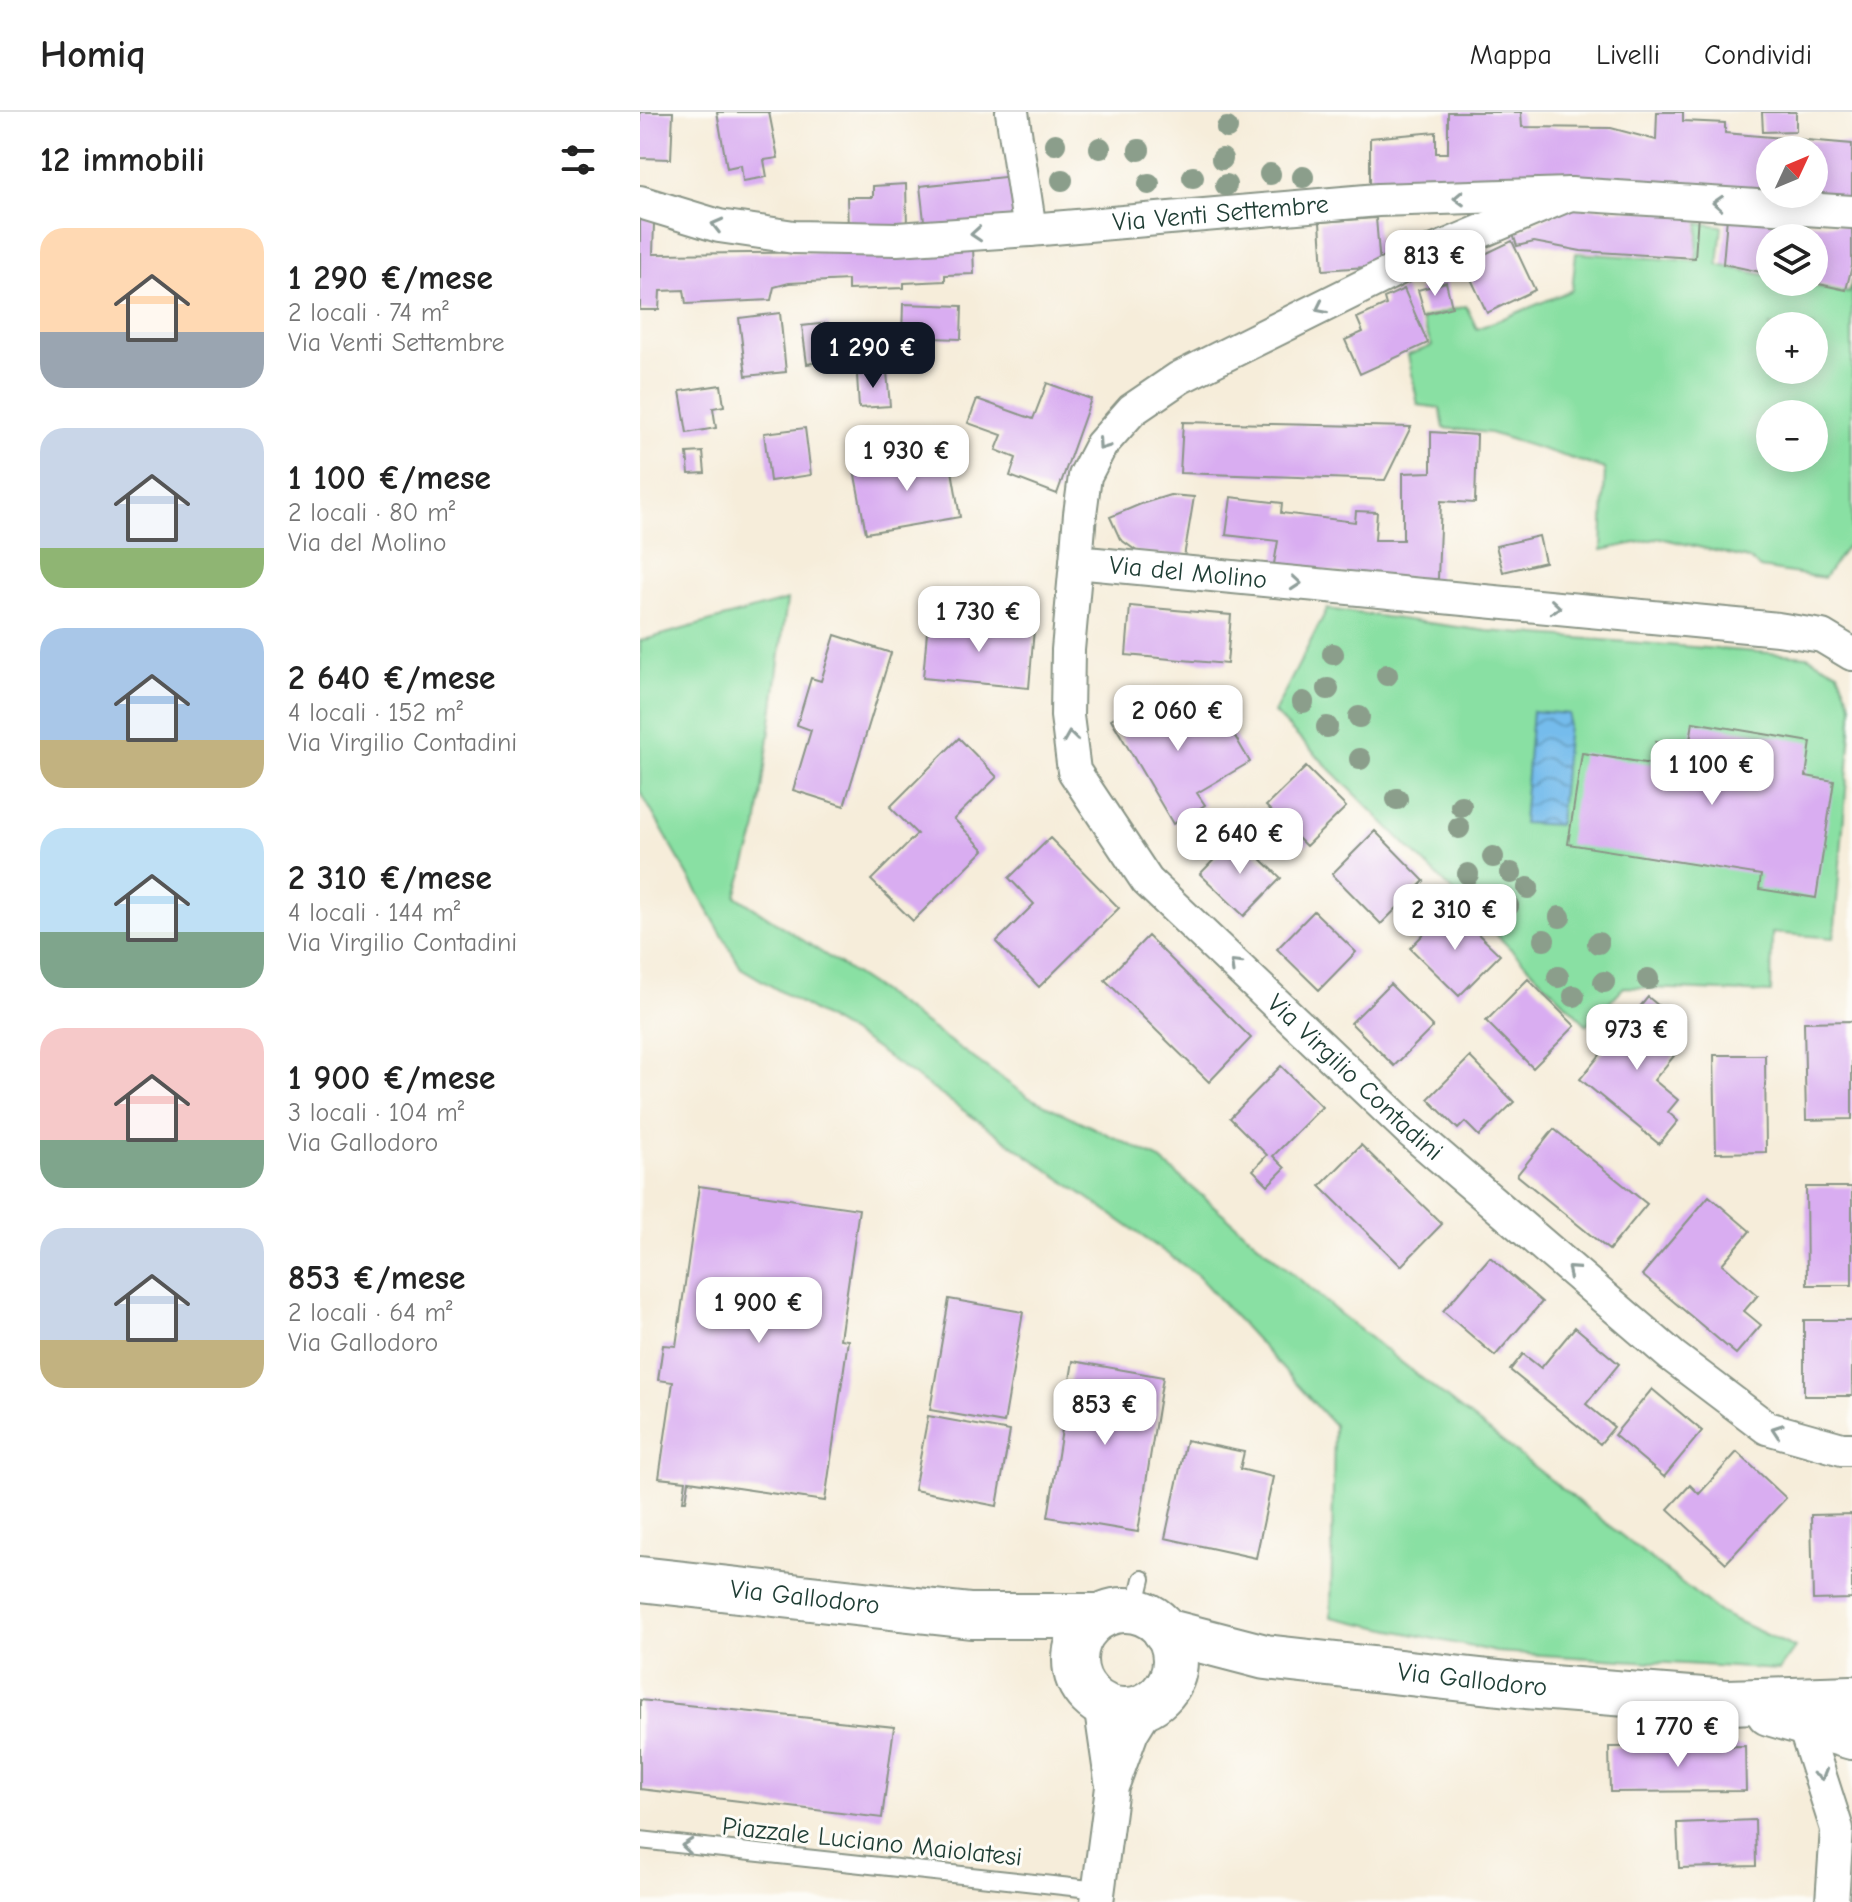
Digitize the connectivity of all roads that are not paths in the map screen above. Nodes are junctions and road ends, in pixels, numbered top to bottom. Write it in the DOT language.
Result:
graph roads {
  1 [pos="1012,112"];
  2 [pos="1570,194"];
  3 [pos="640,202"];
  4 [pos="1852,212"];
  5 [pos="1030,230"];
  6 [pos="1076,562"];
  7 [pos="1852,654"];
  8 [pos="1852,1449"];
  9 [pos="640,1579"];
  10 [pos="1135,1610"];
  11 [pos="971,1616"];
  12 [pos="1265,1657"];
  13 [pos="1088,1686"];
  14 [pos="1160,1693"];
  15 [pos="1852,1698"];
  16 [pos="1728,1702"];
  17 [pos="1803,1723"];
  18 [pos="1852,1737"];
  19 [pos="1112,1787"];
  20 [pos="1852,1799"];
  21 [pos="1845,1830"];
  22 [pos="640,1840"];
  23 [pos="1098,1896"];
  24 [pos="1832,1902"];
  1 -- 5 [label="street"];
  4 -- 2 [label="street, Via Venti Settembre, one-way"];
  2 -- 5 [label="street, Via Venti Settembre, one-way"];
  2 -- 6 [label="street, Via del Molino, one-way"];
  5 -- 3 [label="street, Via Venti Settembre, one-way"];
  6 -- 7 [label="street, Via del Molino, one-way"];
  8 -- 6 [label="street, Via Virgilio Contadini, one-way"];
  9 -- 11 [label="main road, Via Gallodoro"];
  10 -- 11 [label="main road, Via Gallodoro"];
  10 -- 12 [label="main road, Via Gallodoro"];
  10 -- 13 [label="main road"];
  10 -- 14 [label="main road"];
  11 -- 13 [label="main road, Via Gallodoro"];
  12 -- 14 [label="main road, Via Gallodoro"];
  12 -- 16 [label="main road, Via Gallodoro"];
  13 -- 14 [label="main road, Via Gallodoro"];
  13 -- 19 [label="street"];
  14 -- 19 [label="street"];
  15 -- 16 [label="main road, Via Gallodoro"];
  16 -- 17 [label="main road, Via Gallodoro"];
  17 -- 18 [label="main road, Via Gallodoro"];
  17 -- 21 [label="street, one-way"];
  19 -- 23 [label="street"];
  20 -- 21 [label="street"];
  21 -- 24 [label="street"];
  23 -- 22 [label="lane, Piazzale Luciano Maiolatesi, one-way"];
}
